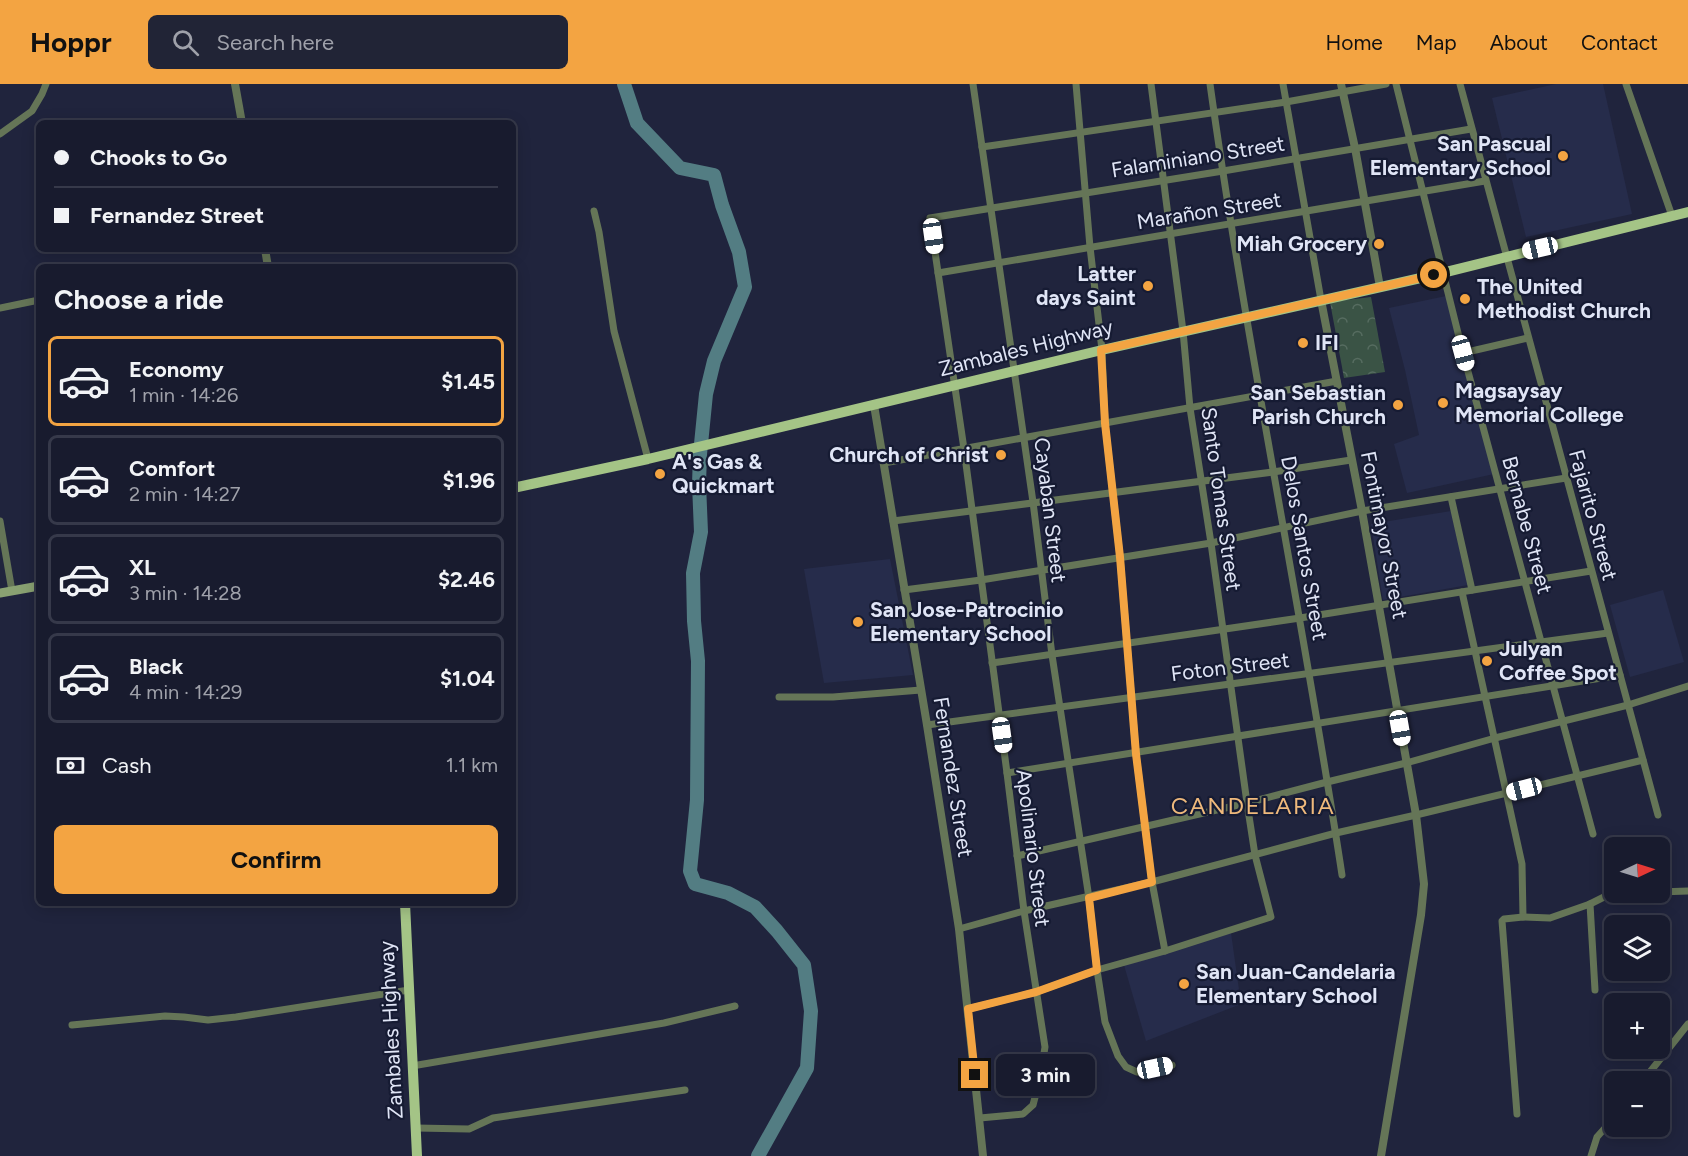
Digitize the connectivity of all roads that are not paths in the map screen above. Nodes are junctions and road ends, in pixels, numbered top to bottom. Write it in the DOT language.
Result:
graph roads {
  1 [pos="46,84"];
  2 [pos="235,84"];
  3 [pos="973,84"];
  4 [pos="1076,84"];
  5 [pos="1151,84"];
  6 [pos="1210,84"];
  7 [pos="1283,84"];
  8 [pos="1386,84"];
  9 [pos="1396,84"];
  10 [pos="1460,84"];
  11 [pos="1626,84"];
  12 [pos="1342,87"];
  13 [pos="1286,102"];
  14 [pos="1214,112"];
  15 [pos="241,120"];
  16 [pos="1155,120"];
  17 [pos="1471,129"];
  18 [pos="1080,132"];
  19 [pos="0,134"];
  20 [pos="1411,139"];
  21 [pos="982,147"];
  22 [pos="1356,148"];
  23 [pos="1296,158"];
  24 [pos="1223,171"];
  25 [pos="1163,179"];
  26 [pos="1485,181"];
  27 [pos="1085,192"];
  28 [pos="1423,192"];
  29 [pos="1365,201"];
  30 [pos="991,208"];
  31 [pos="594,210"];
  32 [pos="1305,212"];
  33 [pos="1688,212"];
  34 [pos="1672,216"];
  35 [pos="930,218"];
  36 [pos="1232,224"];
  37 [pos="1170,234"];
  38 [pos="1089,247"];
  39 [pos="1505,256"];
  40 [pos="999,262"];
  41 [pos="938,273"];
  42 [pos="1442,273"];
  43 [pos="1380,287"];
  44 [pos="1321,300"];
  45 [pos="36,301"];
  46 [pos="0,308"];
  47 [pos="1248,316"];
  48 [pos="1183,331"];
  49 [pos="1528,338"];
  50 [pos="1101,350"];
  51 [pos="1463,353"];
  52 [pos="1015,371"];
  53 [pos="1337,381"];
  54 [pos="955,385"];
  55 [pos="1260,395"];
  56 [pos="874,405"];
  57 [pos="1190,408"];
  58 [pos="1105,423"];
  59 [pos="1024,438"];
  60 [pos="964,448"];
  61 [pos="648,459"];
  62 [pos="1351,460"];
  63 [pos="884,463"];
  64 [pos="1273,472"];
  65 [pos="1566,478"];
  66 [pos="1202,481"];
  67 [pos="516,487"];
  68 [pos="1500,489"];
  69 [pos="1113,492"];
  70 [pos="1451,497"];
  71 [pos="1033,502"];
  72 [pos="972,511"];
  73 [pos="1362,512"];
  74 [pos="0,521"];
  75 [pos="893,521"];
  76 [pos="1283,529"];
  77 [pos="1211,543"];
  78 [pos="1120,557"];
  79 [pos="1041,571"];
  80 [pos="1592,571"];
  81 [pos="981,580"];
  82 [pos="1525,582"];
  83 [pos="36,586"];
  84 [pos="904,590"];
  85 [pos="1472,590"];
  86 [pos="12,591"];
  87 [pos="1462,592"];
  88 [pos="0,594"];
  89 [pos="1379,605"];
  90 [pos="1300,618"];
  91 [pos="1223,629"];
  92 [pos="1608,633"];
  93 [pos="1541,642"];
  94 [pos="1128,644"];
  95 [pos="1475,651"];
  96 [pos="1052,656"];
  97 [pos="993,663"];
  98 [pos="1389,663"];
  99 [pos="1309,673"];
  100 [pos="1620,675"];
  101 [pos="1231,683"];
  102 [pos="1553,686"];
  103 [pos="1688,686"];
  104 [pos="921,690"];
  105 [pos="779,697"];
  106 [pos="1132,697"];
  107 [pos="1485,697"];
  108 [pos="1628,705"];
  109 [pos="1060,707"];
  110 [pos="1397,711"];
  111 [pos="999,715"];
  112 [pos="1563,721"];
  113 [pos="1318,724"];
  114 [pos="927,725"];
  115 [pos="1238,736"];
  116 [pos="1494,738"];
  117 [pos="1136,754"];
  118 [pos="1643,760"];
  119 [pos="1406,763"];
  120 [pos="1068,764"];
  121 [pos="1007,773"];
  122 [pos="1578,776"];
  123 [pos="1327,782"];
  124 [pos="1507,793"];
  125 [pos="1247,803"];
  126 [pos="1416,815"];
  127 [pos="1658,815"];
  128 [pos="1144,828"];
  129 [pos="1336,833"];
  130 [pos="1593,834"];
  131 [pos="1080,842"];
  132 [pos="1255,855"];
  133 [pos="1017,856"];
  134 [pos="1342,875"];
  135 [pos="1152,882"];
  136 [pos="1688,891"];
  137 [pos="1670,892"];
  138 [pos="1604,897"];
  139 [pos="1089,898"];
  140 [pos="1590,904"];
  141 [pos="405,906"];
  142 [pos="1024,911"];
  143 [pos="1523,917"];
  144 [pos="959,929"];
  145 [pos="1165,951"];
  146 [pos="1097,970"];
  147 [pos="408,990"];
  148 [pos="1595,990"];
  149 [pos="1036,992"];
  150 [pos="735,1006"];
  151 [pos="968,1009"];
  152 [pos="1688,1024"];
  153 [pos="72,1025"];
  154 [pos="1172,1065"];
  155 [pos="412,1066"];
  156 [pos="1651,1071"];
  157 [pos="685,1090"];
  158 [pos="1517,1114"];
  159 [pos="980,1118"];
  160 [pos="416,1128"];
  161 [pos="1604,1129"];
  162 [pos="417,1156"];
  163 [pos="983,1156"];
  164 [pos="1381,1156"];
  165 [pos="1591,1156"];
  1 -- 19 [label="street"];
  2 -- 15 [label="street"];
  3 -- 21 [label="street, Cayaban Street"];
  4 -- 18 [label="street"];
  5 -- 16 [label="street, Santo Tomas Street"];
  6 -- 14 [label="street, Delos Santos Street"];
  7 -- 13 [label="street, Fontimayor Street"];
  8 -- 12 [label="street"];
  9 -- 20 [label="street, Bernabe Street"];
  10 -- 17 [label="street, Fajarito Street"];
  11 -- 34 [label="street"];
  12 -- 13 [label="street"];
  12 -- 22 [label="street"];
  13 -- 14 [label="street"];
  13 -- 23 [label="street, Fontimayor Street"];
  14 -- 16 [label="street"];
  14 -- 24 [label="street, Delos Santos Street"];
  16 -- 18 [label="street"];
  16 -- 25 [label="street, Santo Tomas Street"];
  17 -- 20 [label="street, Falaminiano Street"];
  17 -- 26 [label="street, Fajarito Street"];
  18 -- 21 [label="street"];
  18 -- 27 [label="street"];
  20 -- 22 [label="street, Falaminiano Street"];
  20 -- 28 [label="street, Bernabe Street"];
  21 -- 30 [label="street, Cayaban Street"];
  22 -- 23 [label="street, Falaminiano Street"];
  22 -- 29 [label="street"];
  23 -- 24 [label="street, Falaminiano Street"];
  23 -- 32 [label="street, Fontimayor Street"];
  24 -- 25 [label="street, Falaminiano Street"];
  24 -- 36 [label="street, Delos Santos Street"];
  25 -- 27 [label="street, Falaminiano Street"];
  25 -- 37 [label="street, Santo Tomas Street"];
  26 -- 28 [label="street, Marañon Street"];
  26 -- 39 [label="street, Fajarito Street"];
  27 -- 30 [label="street, Falaminiano Street"];
  27 -- 38 [label="street"];
  28 -- 29 [label="street, Marañon Street"];
  28 -- 42 [label="street, Bernabe Street"];
  29 -- 32 [label="street, Marañon Street"];
  29 -- 43 [label="street"];
  30 -- 35 [label="street, Falaminiano Street"];
  30 -- 40 [label="street, Cayaban Street"];
  31 -- 61 [label="street"];
  32 -- 36 [label="street, Marañon Street"];
  32 -- 44 [label="street, Fontimayor Street"];
  33 -- 34 [label="main road, Zambales Highway"];
  34 -- 39 [label="main road, Zambales Highway"];
  35 -- 41 [label="street, Apolinario Street"];
  36 -- 37 [label="street, Marañon Street"];
  36 -- 47 [label="street, Delos Santos Street"];
  37 -- 38 [label="street, Marañon Street"];
  37 -- 48 [label="street, Santo Tomas Street"];
  38 -- 40 [label="street, Marañon Street"];
  38 -- 50 [label="street"];
  39 -- 42 [label="main road, Zambales Highway"];
  39 -- 49 [label="street, Fajarito Street"];
  40 -- 41 [label="street, Marañon Street"];
  40 -- 52 [label="street, Cayaban Street"];
  41 -- 54 [label="street, Apolinario Street"];
  42 -- 43 [label="main road, Zambales Highway"];
  42 -- 51 [label="street, Bernabe Street"];
  43 -- 44 [label="main road, Zambales Highway"];
  44 -- 47 [label="main road, Zambales Highway"];
  44 -- 53 [label="street, Fontimayor Street"];
  45 -- 46 [label="street"];
  47 -- 48 [label="main road, Zambales Highway"];
  47 -- 55 [label="street, Delos Santos Street"];
  48 -- 50 [label="main road, Zambales Highway"];
  48 -- 57 [label="street, Santo Tomas Street"];
  49 -- 51 [label="street"];
  49 -- 65 [label="street, Fajarito Street"];
  50 -- 52 [label="main road, Zambales Highway"];
  50 -- 58 [label="street"];
  51 -- 68 [label="street, Bernabe Street"];
  52 -- 54 [label="main road, Zambales Highway"];
  52 -- 59 [label="street, Cayaban Street"];
  53 -- 55 [label="street"];
  53 -- 62 [label="street, Fontimayor Street"];
  54 -- 56 [label="main road, Zambales Highway"];
  54 -- 60 [label="street, Apolinario Street"];
  55 -- 57 [label="street"];
  55 -- 64 [label="street, Delos Santos Street"];
  56 -- 61 [label="main road, Zambales Highway"];
  56 -- 63 [label="street, Fernandez Street"];
  57 -- 58 [label="street"];
  57 -- 66 [label="street, Santo Tomas Street"];
  58 -- 59 [label="street"];
  58 -- 69 [label="street"];
  59 -- 60 [label="street"];
  59 -- 71 [label="street, Cayaban Street"];
  60 -- 63 [label="street"];
  60 -- 72 [label="street, Apolinario Street"];
  61 -- 67 [label="main road, Zambales Highway"];
  62 -- 64 [label="street"];
  62 -- 73 [label="street, Fontimayor Street"];
  63 -- 75 [label="street, Fernandez Street"];
  64 -- 66 [label="street"];
  64 -- 76 [label="street, Delos Santos Street"];
  65 -- 68 [label="street"];
  65 -- 80 [label="street, Fajarito Street"];
  66 -- 69 [label="street"];
  66 -- 77 [label="street, Santo Tomas Street"];
  68 -- 70 [label="street"];
  68 -- 82 [label="street, Bernabe Street"];
  69 -- 71 [label="street"];
  69 -- 78 [label="street"];
  70 -- 73 [label="street"];
  70 -- 85 [label="street"];
  71 -- 72 [label="street"];
  71 -- 79 [label="street, Cayaban Street"];
  72 -- 75 [label="street"];
  72 -- 81 [label="street, Apolinario Street"];
  73 -- 76 [label="street"];
  73 -- 89 [label="street, Fontimayor Street"];
  74 -- 86 [label="street"];
  75 -- 84 [label="street, Fernandez Street"];
  76 -- 77 [label="street"];
  76 -- 90 [label="street, Delos Santos Street"];
  77 -- 78 [label="street"];
  77 -- 91 [label="street, Santo Tomas Street"];
  78 -- 79 [label="street"];
  78 -- 94 [label="street"];
  79 -- 81 [label="street"];
  79 -- 96 [label="street, Cayaban Street"];
  80 -- 82 [label="street"];
  80 -- 92 [label="street, Fajarito Street"];
  81 -- 84 [label="street"];
  81 -- 97 [label="street, Apolinario Street"];
  82 -- 85 [label="street"];
  82 -- 93 [label="street, Bernabe Street"];
  83 -- 86 [label="main road"];
  84 -- 104 [label="street, Fernandez Street"];
  85 -- 87 [label="street"];
  86 -- 88 [label="main road"];
  87 -- 89 [label="street"];
  87 -- 95 [label="street"];
  89 -- 90 [label="street"];
  89 -- 98 [label="street, Fontimayor Street"];
  90 -- 91 [label="street"];
  90 -- 99 [label="street, Delos Santos Street"];
  91 -- 94 [label="street"];
  91 -- 101 [label="street, Santo Tomas Street"];
  92 -- 93 [label="street, Foton Street"];
  92 -- 100 [label="street, Fajarito Street"];
  93 -- 95 [label="street, Foton Street"];
  93 -- 102 [label="street, Bernabe Street"];
  94 -- 96 [label="street"];
  94 -- 106 [label="street"];
  95 -- 98 [label="street, Foton Street"];
  95 -- 107 [label="street"];
  96 -- 97 [label="street"];
  96 -- 109 [label="street, Cayaban Street"];
  97 -- 111 [label="street, Apolinario Street"];
  98 -- 99 [label="street, Foton Street"];
  98 -- 110 [label="street, Fontimayor Street"];
  99 -- 101 [label="street, Foton Street"];
  99 -- 113 [label="street, Delos Santos Street"];
  100 -- 102 [label="street"];
  100 -- 108 [label="street, Fajarito Street"];
  101 -- 106 [label="street, Foton Street"];
  101 -- 115 [label="street, Santo Tomas Street"];
  102 -- 107 [label="street"];
  102 -- 112 [label="street, Bernabe Street"];
  103 -- 108 [label="street"];
  104 -- 105 [label="street"];
  104 -- 114 [label="street, Fernandez Street"];
  106 -- 109 [label="street, Foton Street"];
  106 -- 117 [label="street"];
  107 -- 110 [label="street"];
  107 -- 116 [label="street"];
  108 -- 112 [label="street"];
  108 -- 118 [label="street, Fajarito Street"];
  109 -- 111 [label="street, Foton Street"];
  109 -- 120 [label="street, Cayaban Street"];
  110 -- 113 [label="street"];
  110 -- 119 [label="street, Fontimayor Street"];
  111 -- 114 [label="street, Foton Street"];
  111 -- 121 [label="street, Apolinario Street"];
  112 -- 116 [label="street"];
  112 -- 122 [label="street, Bernabe Street"];
  113 -- 115 [label="street"];
  113 -- 123 [label="street, Delos Santos Street"];
  114 -- 144 [label="street, Fernandez Street"];
  115 -- 117 [label="street"];
  115 -- 125 [label="street, Santo Tomas Street"];
  116 -- 119 [label="street"];
  116 -- 124 [label="street"];
  117 -- 120 [label="street"];
  117 -- 128 [label="street"];
  118 -- 122 [label="street"];
  118 -- 127 [label="street, Fajarito Street"];
  119 -- 123 [label="street"];
  119 -- 126 [label="street, Fontimayor Street"];
  120 -- 121 [label="street"];
  120 -- 131 [label="street, Cayaban Street"];
  121 -- 133 [label="street, Apolinario Street"];
  122 -- 124 [label="street"];
  122 -- 130 [label="street, Bernabe Street"];
  123 -- 125 [label="street"];
  123 -- 129 [label="street, Delos Santos Street"];
  124 -- 126 [label="street"];
  124 -- 143 [label="street"];
  125 -- 128 [label="street"];
  125 -- 132 [label="street, Santo Tomas Street"];
  126 -- 129 [label="street"];
  126 -- 164 [label="street, Fontimayor Street"];
  128 -- 131 [label="street"];
  128 -- 135 [label="street"];
  129 -- 132 [label="street"];
  129 -- 134 [label="street, Delos Santos Street"];
  131 -- 133 [label="street"];
  131 -- 139 [label="street, Cayaban Street"];
  132 -- 135 [label="street"];
  132 -- 145 [label="street, Santo Tomas Street"];
  133 -- 142 [label="street, Apolinario Street"];
  135 -- 139 [label="street"];
  135 -- 145 [label="street"];
  136 -- 137 [label="street"];
  138 -- 140 [label="street"];
  139 -- 142 [label="street"];
  139 -- 146 [label="street, Cayaban Street"];
  140 -- 143 [label="street"];
  140 -- 148 [label="street"];
  141 -- 147 [label="main road, Zambales Highway"];
  142 -- 144 [label="street"];
  142 -- 149 [label="street, Apolinario Street"];
  143 -- 158 [label="street"];
  144 -- 151 [label="street, Fernandez Street"];
  145 -- 146 [label="street"];
  146 -- 149 [label="street"];
  146 -- 154 [label="street, Cayaban Street"];
  147 -- 153 [label="street"];
  147 -- 155 [label="main road, Zambales Highway"];
  149 -- 151 [label="street"];
  149 -- 159 [label="street, Apolinario Street"];
  150 -- 155 [label="street"];
  151 -- 159 [label="street, Fernandez Street"];
  152 -- 156 [label="street"];
  155 -- 160 [label="main road, Zambales Highway"];
  157 -- 160 [label="street"];
  159 -- 163 [label="street, Fernandez Street"];
  160 -- 162 [label="main road, Zambales Highway"];
  161 -- 165 [label="street"];
}
